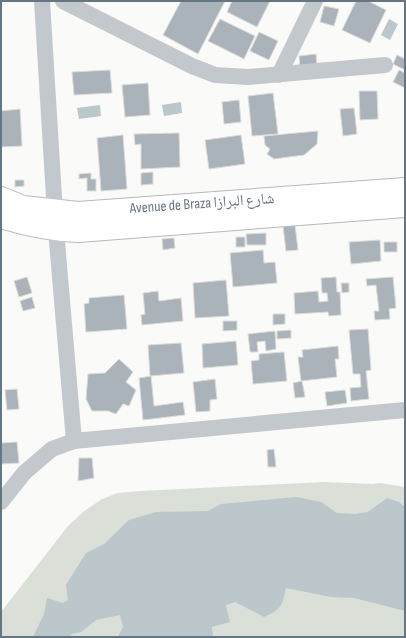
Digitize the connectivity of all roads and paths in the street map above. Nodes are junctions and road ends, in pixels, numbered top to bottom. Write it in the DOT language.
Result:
graph roads {
  1 [pos="42,1"];
  2 [pos="63,1"];
  3 [pos="315,1"];
  4 [pos="385,65"];
  5 [pos="279,74"];
  6 [pos="405,189"];
  7 [pos="1,198"];
  8 [pos="405,206"];
  9 [pos="1,217"];
  10 [pos="55,221"];
  11 [pos="405,410"];
  12 [pos="74,441"];
  13 [pos="1,502"];
  1 -- 10 [label="street"];
  2 -- 5 [label="street"];
  3 -- 5 [label="street"];
  4 -- 5 [label="street"];
  6 -- 10 [label="main road, Avenue de Braza شارع البرازا"];
  7 -- 10 [label="main road, Avenue de Braza شارع البرازا"];
  8 -- 10 [label="main road, Avenue de Braza شارع البرازا"];
  9 -- 10 [label="main road, Avenue de Braza شارع البرازا"];
  10 -- 12 [label="street"];
  11 -- 12 [label="street"];
  12 -- 13 [label="street"];
}
